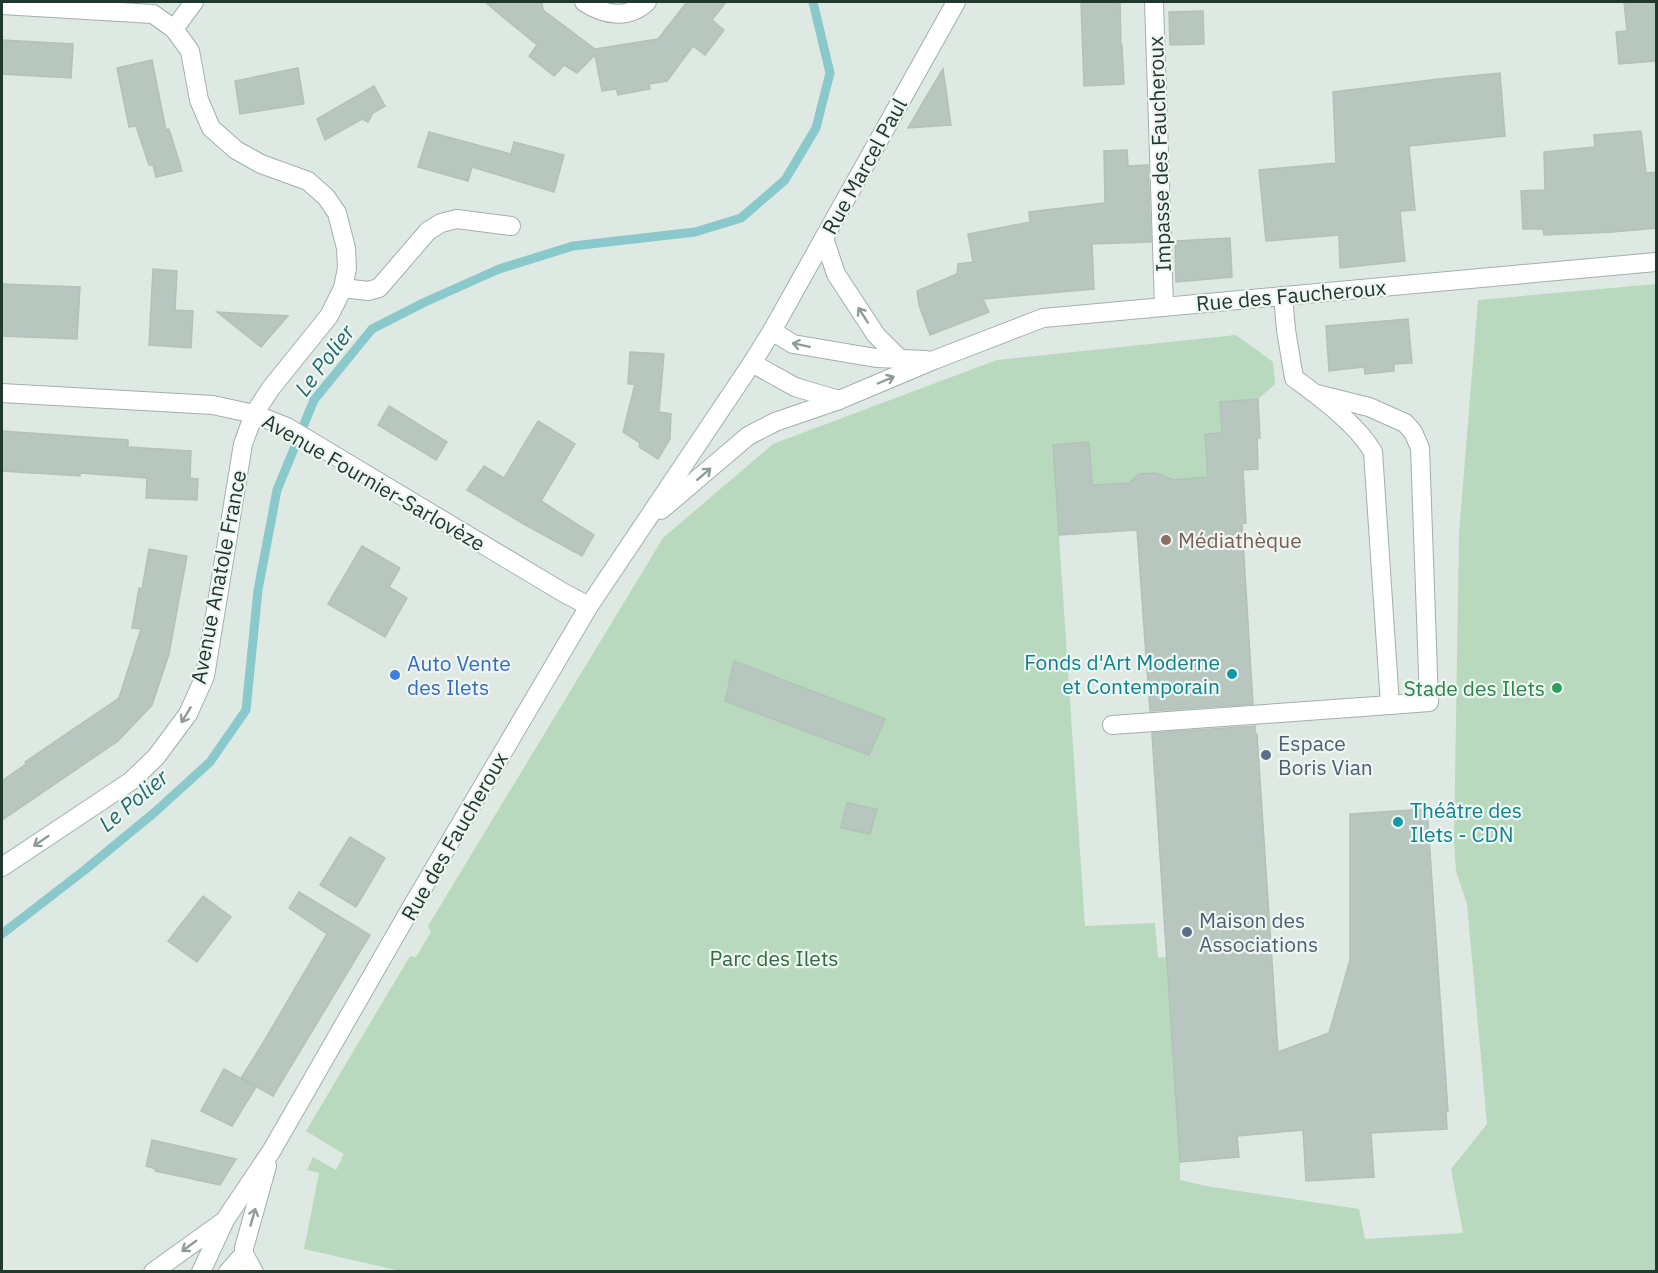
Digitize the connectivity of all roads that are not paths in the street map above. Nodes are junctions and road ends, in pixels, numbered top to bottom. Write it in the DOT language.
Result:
graph roads {
  1 [pos="194,2"];
  2 [pos="584,2"];
  3 [pos="647,2"];
  4 [pos="956,2"];
  5 [pos="1154,2"];
  6 [pos="2,5"];
  7 [pos="174,29"];
  8 [pos="511,226"];
  9 [pos="824,238"];
  10 [pos="1656,262"];
  11 [pos="343,288"];
  12 [pos="1283,296"];
  13 [pos="1164,307"];
  14 [pos="772,331"];
  15 [pos="900,359"];
  16 [pos="934,360"];
  17 [pos="752,363"];
  18 [pos="2,393"];
  19 [pos="1317,394"];
  20 [pos="839,400"];
  21 [pos="254,414"];
  22 [pos="644,526"];
  23 [pos="589,606"];
  24 [pos="1390,705"];
  25 [pos="1112,724"];
  26 [pos="2,867"];
  27 [pos="272,1150"];
  28 [pos="225,1220"];
  29 [pos="244,1254"];
  30 [pos="153,1272"];
  31 [pos="201,1272"];
  32 [pos="228,1272"];
  33 [pos="254,1272"];
  1 -- 7 [label="street"];
  2 -- 3 [label="street"];
  4 -- 9 [label="street, Rue Marcel Paul"];
  5 -- 13 [label="street, Impasse des Faucheroux"];
  6 -- 7 [label="street"];
  7 -- 11 [label="street, Avenue Anatole France"];
  8 -- 11 [label="street"];
  9 -- 14 [label="street, Rue Marcel Paul"];
  15 -- 9 [label="street, one-way"];
  10 -- 12 [label="street, Rue des Faucheroux"];
  11 -- 21 [label="street, Avenue Anatole France"];
  12 -- 13 [label="street, Rue des Faucheroux"];
  12 -- 19 [label="street"];
  13 -- 16 [label="street, Rue des Faucheroux"];
  15 -- 14 [label="street, Rue des Faucheroux, one-way"];
  14 -- 17 [label="street, Rue des Faucheroux"];
  15 -- 16 [label="street, Rue des Faucheroux"];
  20 -- 16 [label="street, Rue des Faucheroux, one-way"];
  17 -- 20 [label="street"];
  17 -- 22 [label="street, Rue des Faucheroux"];
  18 -- 21 [label="street, Avenue Fournier-Sarlovèze"];
  19 -- 24 [label="street"];
  19 -- 24 [label="street"];
  22 -- 20 [label="street, Rue des Faucheroux, one-way"];
  21 -- 23 [label="street, Avenue Fournier-Sarlovèze"];
  21 -- 26 [label="street, Avenue Anatole France, one-way"];
  22 -- 23 [label="street, Rue des Faucheroux"];
  23 -- 27 [label="street, Rue des Faucheroux"];
  24 -- 25 [label="street"];
  27 -- 28 [label="street, Rue des Faucheroux"];
  29 -- 27 [label="street, Rue des Faucheroux, one-way"];
  28 -- 30 [label="street, Rue des Faucheroux, one-way"];
  28 -- 31 [label="street, Rue des Faucheroux"];
  29 -- 32 [label="street, Rue des Faucheroux"];
  29 -- 33 [label="street"];
}
